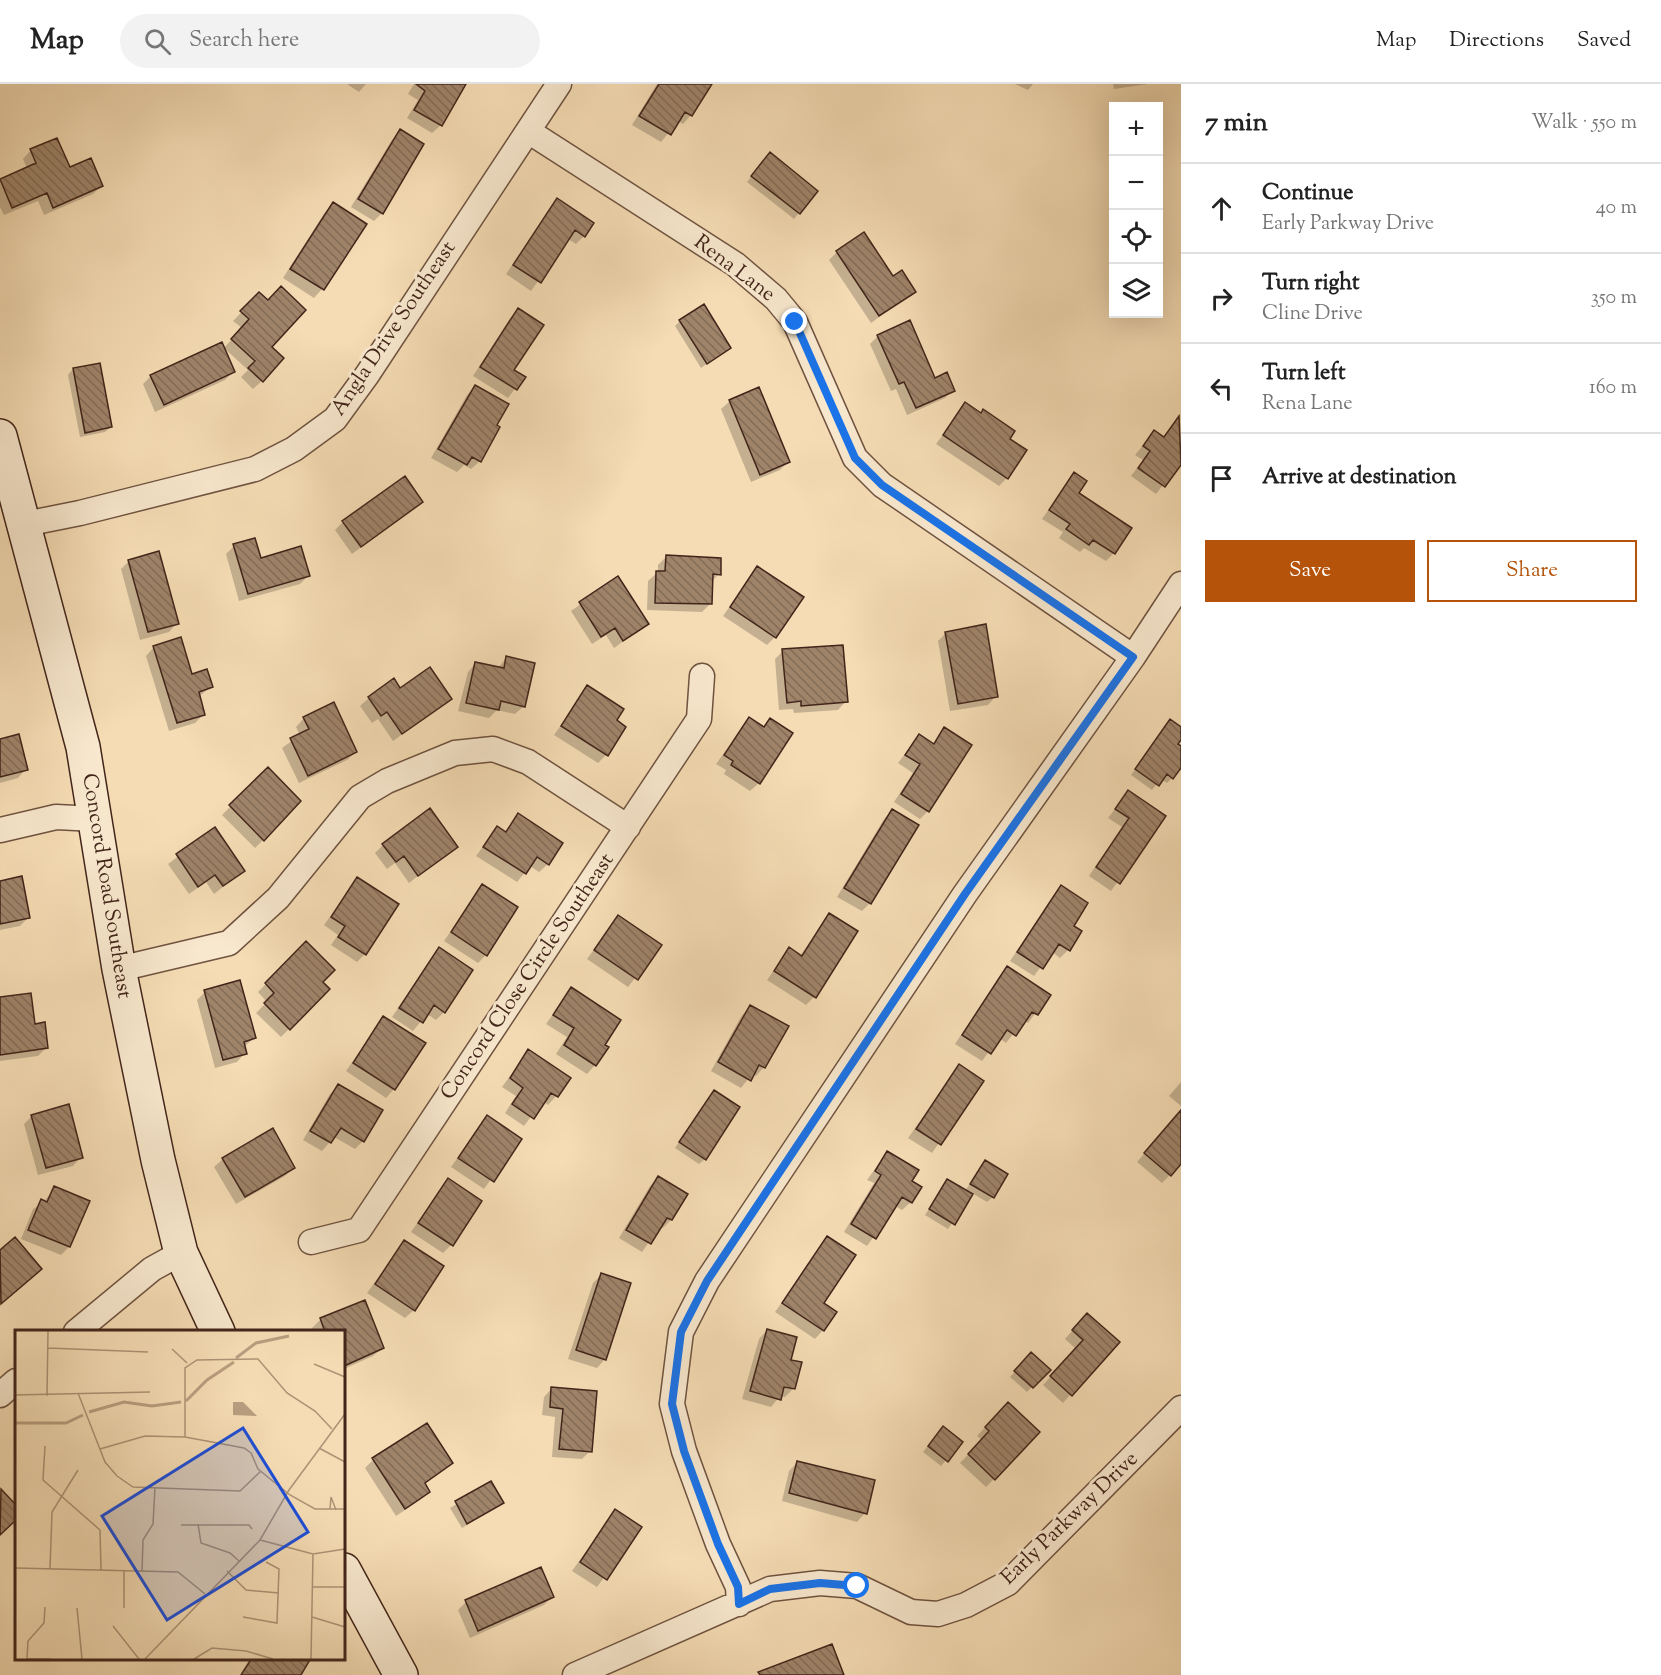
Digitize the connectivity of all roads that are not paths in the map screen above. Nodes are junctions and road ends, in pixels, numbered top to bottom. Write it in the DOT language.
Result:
graph roads {
  1 [pos="559,84"];
  2 [pos="528,130"];
  3 [pos="0,436"];
  4 [pos="25,524"];
  5 [pos="1181,584"];
  6 [pos="1133,657"];
  7 [pos="702,676"];
  8 [pos="96,819"];
  9 [pos="628,827"];
  10 [pos="0,830"];
  11 [pos="119,969"];
  12 [pos="311,1242"];
  13 [pos="181,1253"];
  14 [pos="78,1330"];
  15 [pos="217,1330"];
  16 [pos="15,1382"];
  17 [pos="0,1395"];
  18 [pos="1181,1408"];
  19 [pos="345,1572"];
  20 [pos="739,1604"];
  21 [pos="401,1675"];
  22 [pos="575,1675"];
  1 -- 2 [label="street, Angla Drive Southeast"];
  2 -- 4 [label="street, Angla Drive Southeast"];
  2 -- 6 [label="street, Rena Lane"];
  3 -- 4 [label="street, Concord Road Southeast"];
  4 -- 8 [label="street, Concord Road Southeast"];
  5 -- 6 [label="street"];
  6 -- 20 [label="street"];
  7 -- 9 [label="street, Concord Close Circle Southeast"];
  8 -- 10 [label="street"];
  8 -- 11 [label="street, Concord Road Southeast"];
  9 -- 11 [label="street"];
  9 -- 12 [label="street, Concord Close Circle Southeast"];
  11 -- 13 [label="street, Concord Road Southeast"];
  13 -- 14 [label="street"];
  13 -- 15 [label="street, Concord Road Southeast"];
  16 -- 17 [label="street"];
  18 -- 20 [label="street, Early Parkway Drive"];
  19 -- 21 [label="street"];
  20 -- 22 [label="street, Early Parkway Drive"];
}
